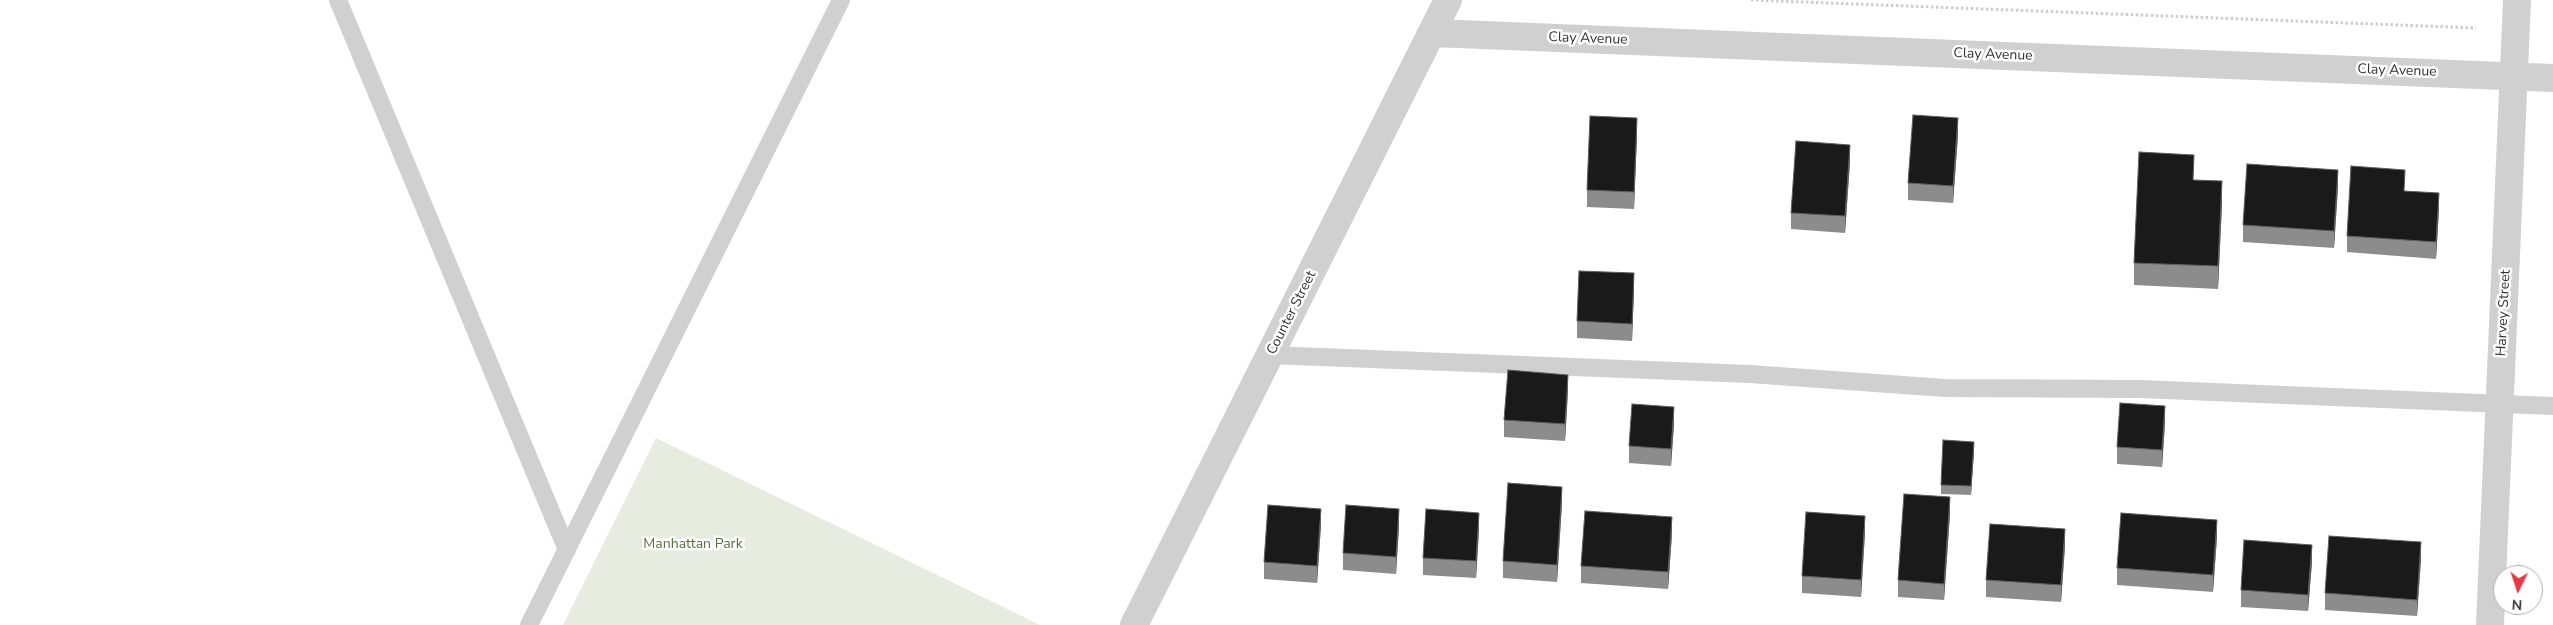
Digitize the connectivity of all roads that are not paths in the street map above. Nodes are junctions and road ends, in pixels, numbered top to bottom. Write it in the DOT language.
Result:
graph roads {
  1 [pos="338,0"];
  2 [pos="841,0"];
  3 [pos="1448,0"];
  4 [pos="2517,0"];
  5 [pos="1432,33"];
  6 [pos="2514,76"];
  7 [pos="2553,78"];
  8 [pos="1270,355"];
  9 [pos="2500,403"];
  10 [pos="2553,406"];
  11 [pos="567,550"];
  12 [pos="530,625"];
  13 [pos="1134,625"];
  14 [pos="2490,625"];
  1 -- 11 [label="lane"];
  2 -- 11 [label="lane"];
  3 -- 5 [label="street, Counter Street"];
  4 -- 6 [label="street, Harvey Street"];
  5 -- 6 [label="street, Clay Avenue"];
  5 -- 8 [label="street, Counter Street"];
  6 -- 7 [label="street, Clay Avenue"];
  6 -- 9 [label="street, Harvey Street"];
  8 -- 9 [label="lane"];
  8 -- 13 [label="street, Counter Street"];
  9 -- 10 [label="lane"];
  9 -- 14 [label="street, Harvey Street"];
  11 -- 12 [label="lane"];
}
